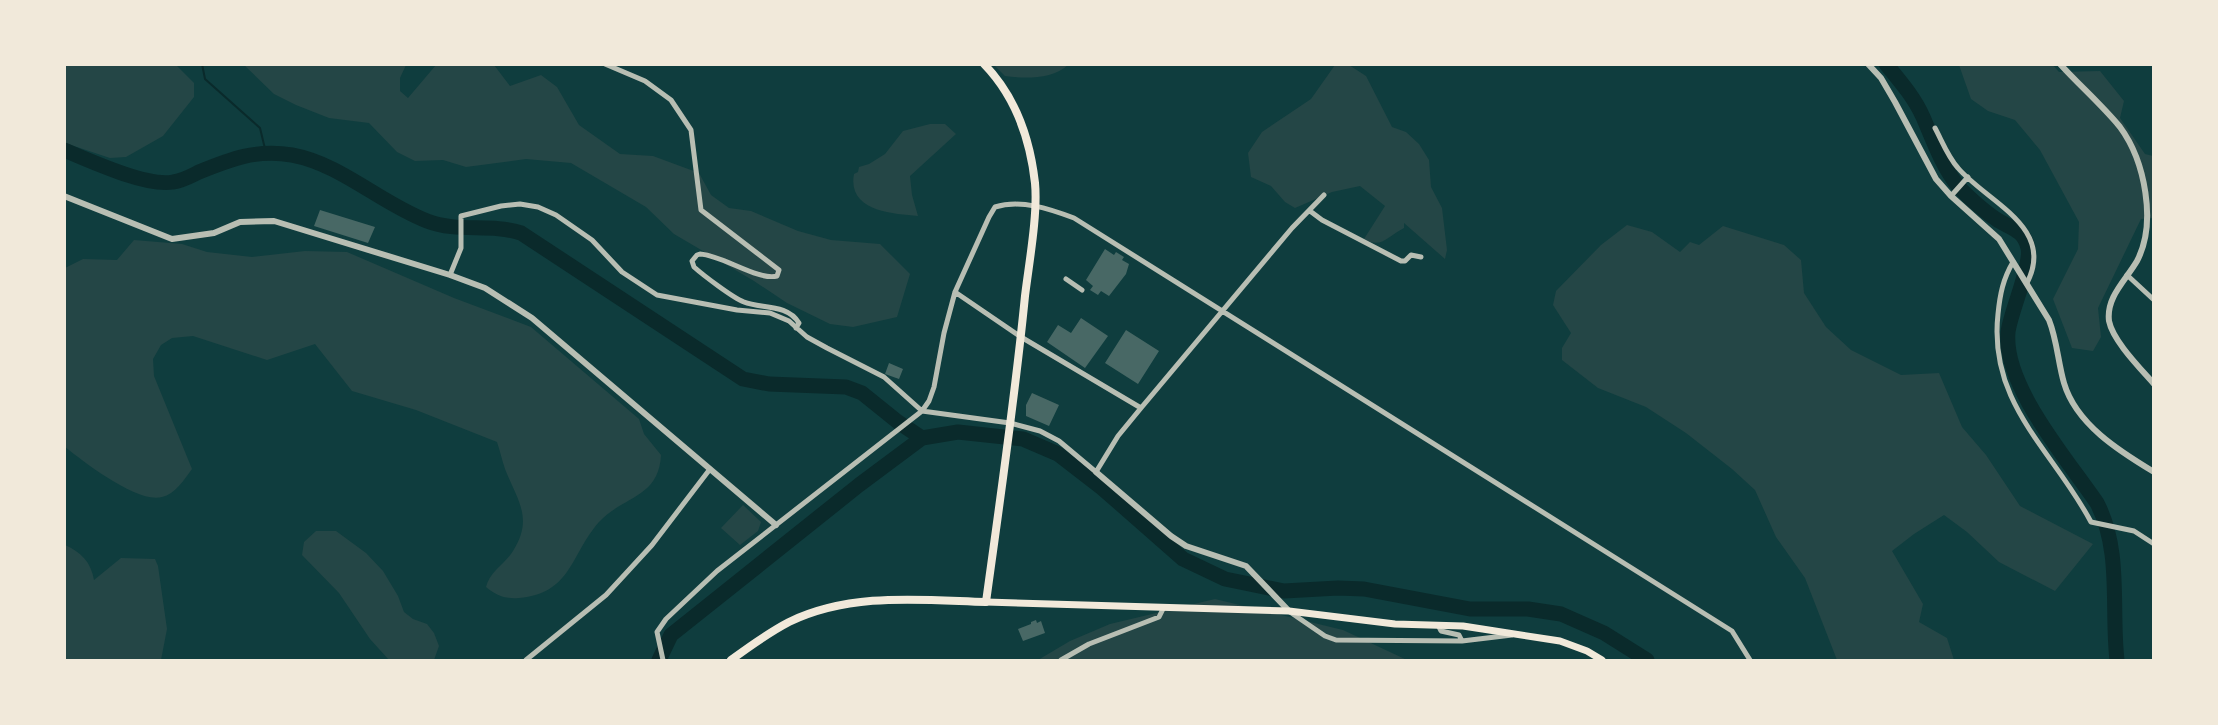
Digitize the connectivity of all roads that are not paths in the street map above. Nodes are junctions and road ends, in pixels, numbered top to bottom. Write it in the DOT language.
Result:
graph roads {
  1 [pos="605,64"];
  2 [pos="984,64"];
  3 [pos="1868,64"];
  4 [pos="2060,64"];
  5 [pos="1935,128"];
  6 [pos="1967,178"];
  7 [pos="1953,194"];
  8 [pos="1324,195"];
  9 [pos="64,196"];
  10 [pos="1035,206"];
  11 [pos="1310,211"];
  12 [pos="1421,257"];
  13 [pos="2012,260"];
  14 [pos="450,275"];
  15 [pos="2127,275"];
  16 [pos="1066,279"];
  17 [pos="2027,283"];
  18 [pos="1082,290"];
  19 [pos="955,292"];
  20 [pos="2154,300"];
  21 [pos="1224,310"];
  22 [pos="796,328"];
  23 [pos="1021,337"];
  24 [pos="2154,384"];
  25 [pos="1141,408"];
  26 [pos="922,411"];
  27 [pos="1009,426"];
  28 [pos="710,469"];
  29 [pos="1096,472"];
  30 [pos="2154,472"];
  31 [pos="776,525"];
  32 [pos="2154,544"];
  33 [pos="986,602"];
  34 [pos="1164,607"];
  35 [pos="1289,611"];
  36 [pos="1438,625"];
  37 [pos="1520,634"];
  38 [pos="1462,640"];
  39 [pos="526,660"];
  40 [pos="663,660"];
  41 [pos="731,660"];
  42 [pos="1061,660"];
  43 [pos="1602,660"];
  44 [pos="1750,660"];
  1 -- 22 [label="street"];
  2 -- 10 [label="main road"];
  3 -- 7 [label="street"];
  4 -- 15 [label="street"];
  5 -- 6 [label="street"];
  6 -- 7 [label="street"];
  6 -- 17 [label="street"];
  7 -- 13 [label="street"];
  8 -- 11 [label="street"];
  9 -- 14 [label="street"];
  10 -- 19 [label="street"];
  10 -- 21 [label="street"];
  10 -- 23 [label="main road"];
  11 -- 12 [label="street"];
  11 -- 21 [label="street"];
  13 -- 17 [label="street"];
  13 -- 32 [label="street"];
  14 -- 22 [label="street"];
  14 -- 28 [label="street"];
  15 -- 20 [label="street"];
  15 -- 24 [label="street"];
  16 -- 18 [label="street"];
  17 -- 30 [label="street"];
  19 -- 23 [label="street"];
  19 -- 26 [label="street"];
  21 -- 25 [label="street"];
  21 -- 44 [label="street"];
  22 -- 26 [label="street"];
  23 -- 25 [label="street"];
  23 -- 27 [label="main road"];
  25 -- 29 [label="street"];
  26 -- 27 [label="street"];
  26 -- 31 [label="street"];
  27 -- 29 [label="street"];
  27 -- 33 [label="main road"];
  28 -- 31 [label="street"];
  28 -- 39 [label="street"];
  29 -- 35 [label="street"];
  31 -- 40 [label="street"];
  33 -- 34 [label="main road"];
  33 -- 41 [label="main road"];
  34 -- 35 [label="main road"];
  34 -- 42 [label="street"];
  35 -- 36 [label="main road"];
  35 -- 38 [label="street"];
  36 -- 37 [label="main road"];
  36 -- 38 [label="street"];
  37 -- 38 [label="street"];
  37 -- 43 [label="main road"];
}
